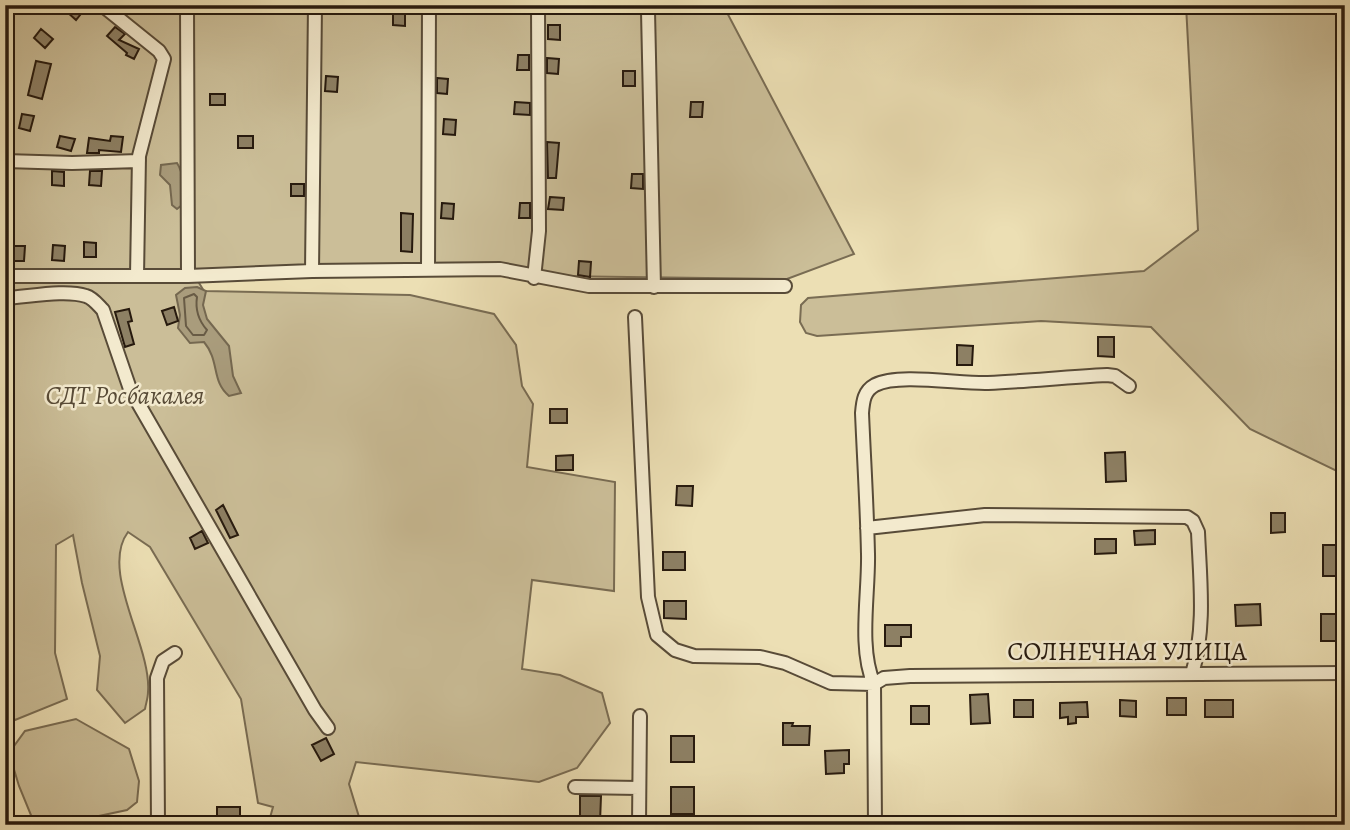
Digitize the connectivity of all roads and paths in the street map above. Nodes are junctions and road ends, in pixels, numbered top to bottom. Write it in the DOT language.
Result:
graph roads {
  1 [pos="102,5"];
  2 [pos="187,5"];
  3 [pos="316,5"];
  4 [pos="429,5"];
  5 [pos="538,5"];
  6 [pos="648,11"];
  7 [pos="5,161"];
  8 [pos="139,161"];
  9 [pos="428,270"];
  10 [pos="312,271"];
  11 [pos="5,276"];
  12 [pos="137,276"];
  13 [pos="188,276"];
  14 [pos="534,278"];
  15 [pos="785,286"];
  16 [pos="654,287"];
  17 [pos="5,298"];
  18 [pos="635,317"];
  19 [pos="1129,386"];
  20 [pos="867,528"];
  21 [pos="175,653"];
  22 [pos="1345,673"];
  23 [pos="1192,674"];
  24 [pos="874,684"];
  25 [pos="640,716"];
  26 [pos="328,728"];
  27 [pos="575,787"];
  28 [pos="639,788"];
  29 [pos="158,825"];
  30 [pos="639,825"];
  31 [pos="874,825"];
  1 -- 8 [label="street"];
  2 -- 13 [label="street"];
  3 -- 10 [label="street"];
  4 -- 9 [label="street"];
  5 -- 14 [label="street"];
  6 -- 16 [label="street"];
  7 -- 8 [label="street"];
  8 -- 12 [label="street"];
  9 -- 10 [label="street"];
  9 -- 14 [label="street"];
  10 -- 13 [label="street"];
  11 -- 12 [label="street"];
  12 -- 13 [label="street"];
  14 -- 16 [label="street"];
  15 -- 16 [label="street"];
  17 -- 26 [label="street"];
  18 -- 24 [label="street, СОЛНЕЧНАЯ УЛИЦА"];
  19 -- 20 [label="street"];
  20 -- 23 [label="street"];
  20 -- 24 [label="street"];
  21 -- 29 [label="street"];
  22 -- 23 [label="street, СОЛНЕЧНАЯ УЛИЦА"];
  23 -- 24 [label="street, СОЛНЕЧНАЯ УЛИЦА"];
  24 -- 31 [label="street"];
  25 -- 28 [label="street"];
  27 -- 28 [label="street"];
  28 -- 30 [label="street"];
}
